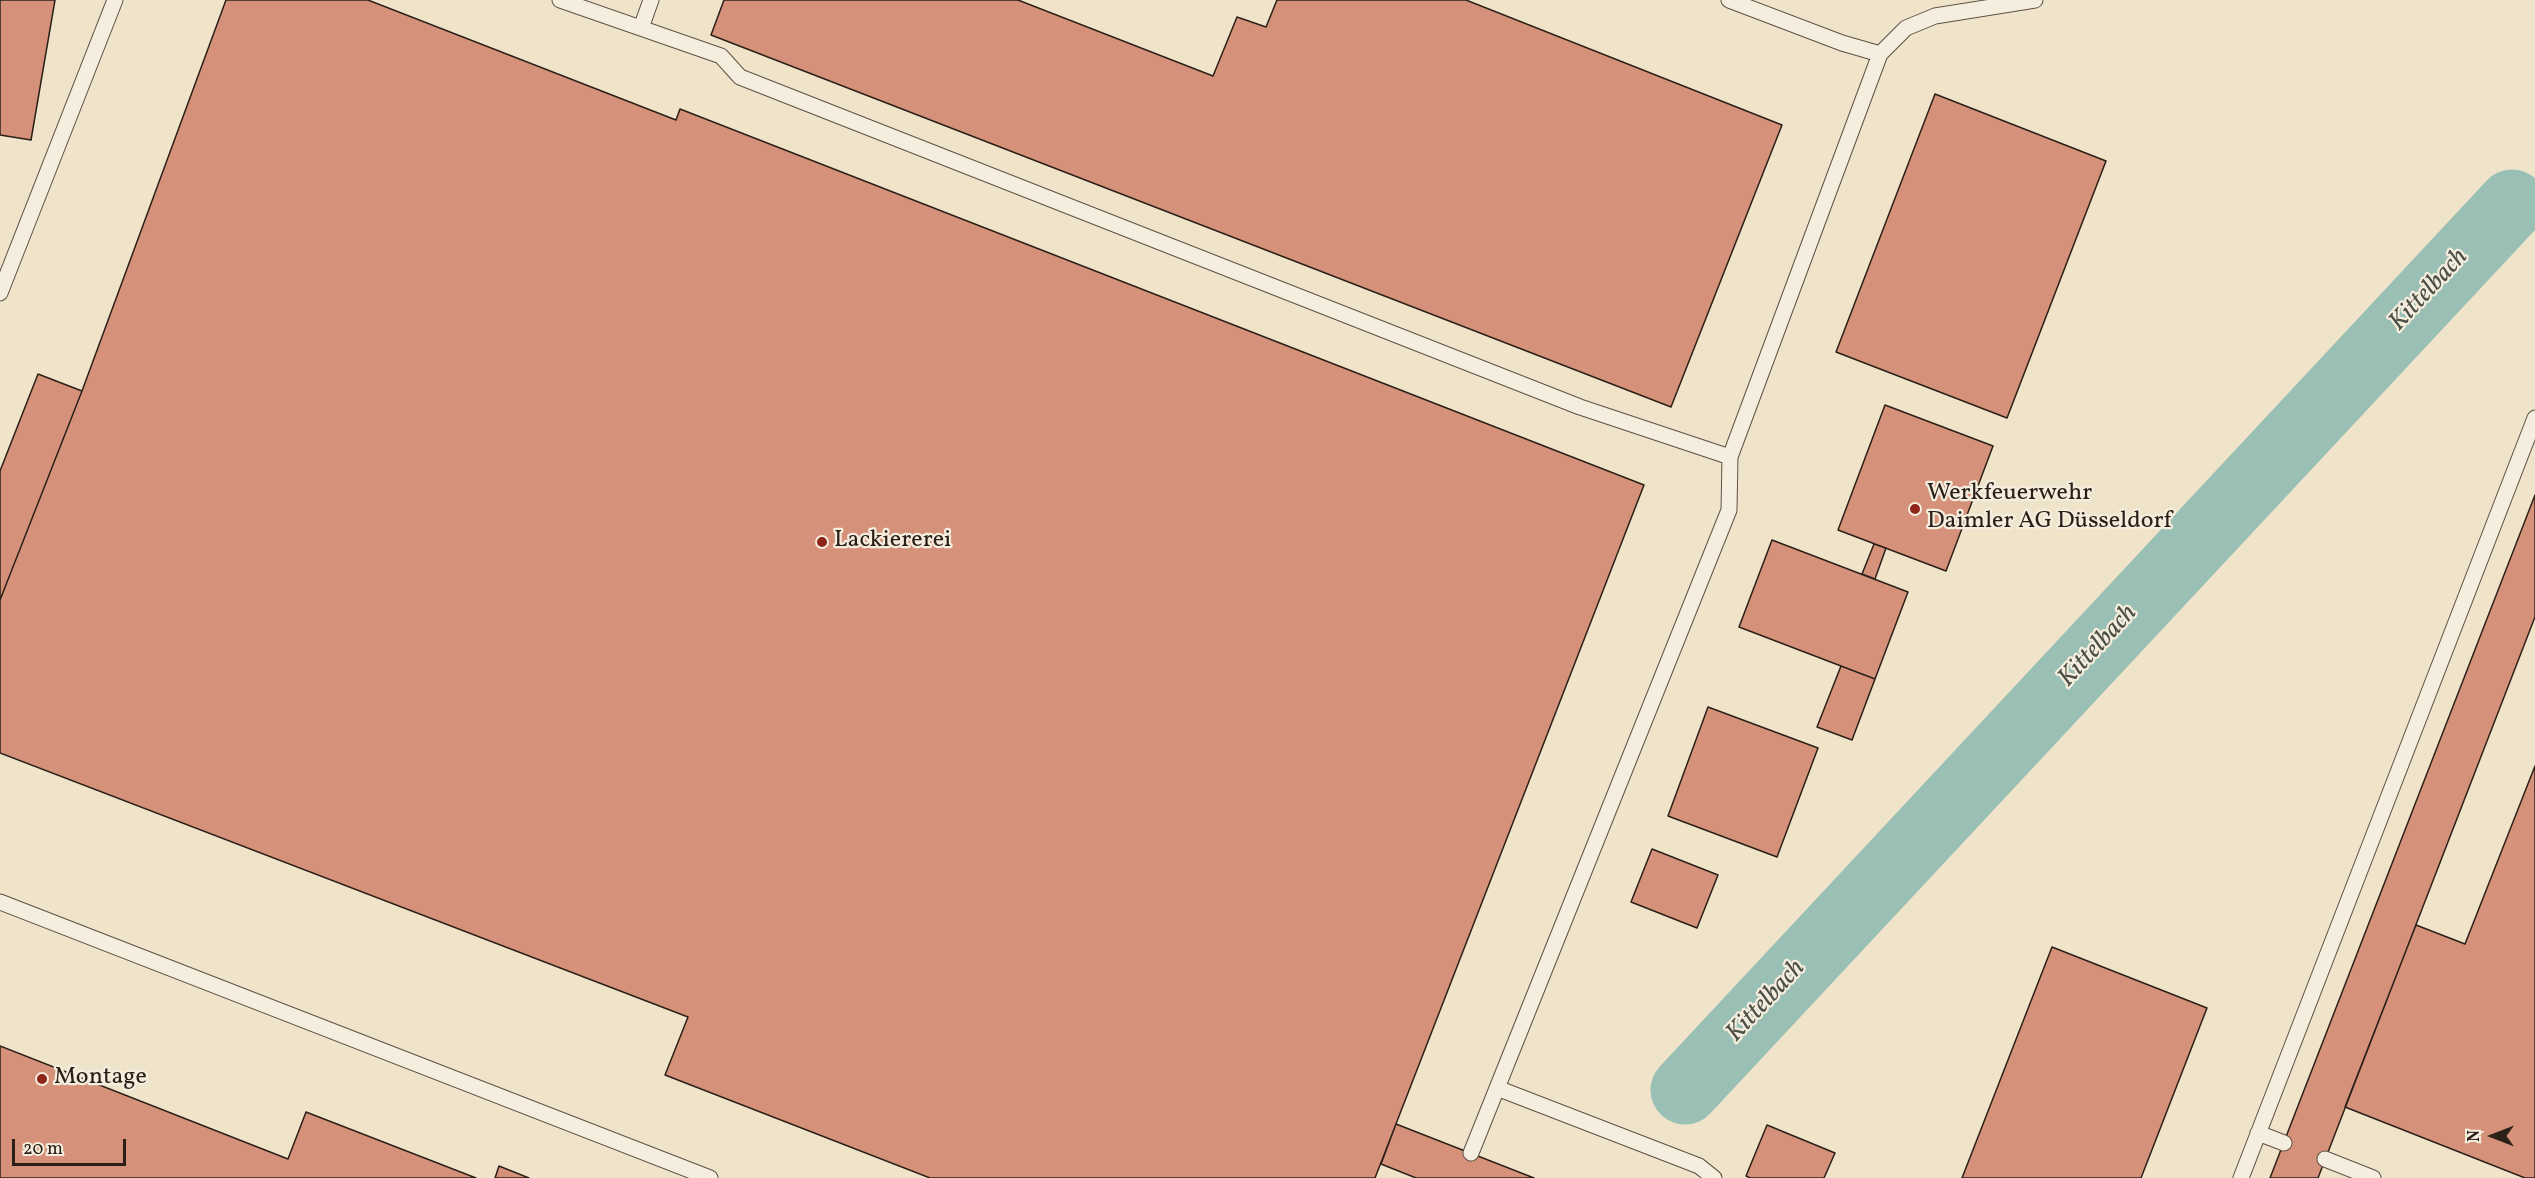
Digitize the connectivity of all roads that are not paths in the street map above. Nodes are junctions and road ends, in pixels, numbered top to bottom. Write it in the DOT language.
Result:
graph roads {
  1 [pos="115,0"];
  2 [pos="560,0"];
  3 [pos="651,0"];
  4 [pos="1729,0"];
  5 [pos="2035,0"];
  6 [pos="641,28"];
  7 [pos="1880,54"];
  8 [pos="0,293"];
  9 [pos="2535,418"];
  10 [pos="1730,457"];
  11 [pos="0,902"];
  12 [pos="1497,1088"];
  13 [pos="2259,1133"];
  14 [pos="2284,1143"];
  15 [pos="1471,1153"];
  16 [pos="2325,1159"];
  17 [pos="710,1178"];
  18 [pos="1714,1178"];
  19 [pos="2241,1178"];
  20 [pos="2373,1178"];
  1 -- 8 [label="lane"];
  2 -- 6 [label="lane"];
  3 -- 6 [label="lane"];
  4 -- 7 [label="lane"];
  5 -- 7 [label="lane"];
  6 -- 10 [label="lane"];
  7 -- 10 [label="lane"];
  9 -- 13 [label="lane"];
  10 -- 12 [label="lane"];
  11 -- 17 [label="lane"];
  12 -- 15 [label="lane"];
  12 -- 18 [label="lane"];
  13 -- 14 [label="lane"];
  13 -- 19 [label="lane"];
  16 -- 20 [label="lane"];
}
